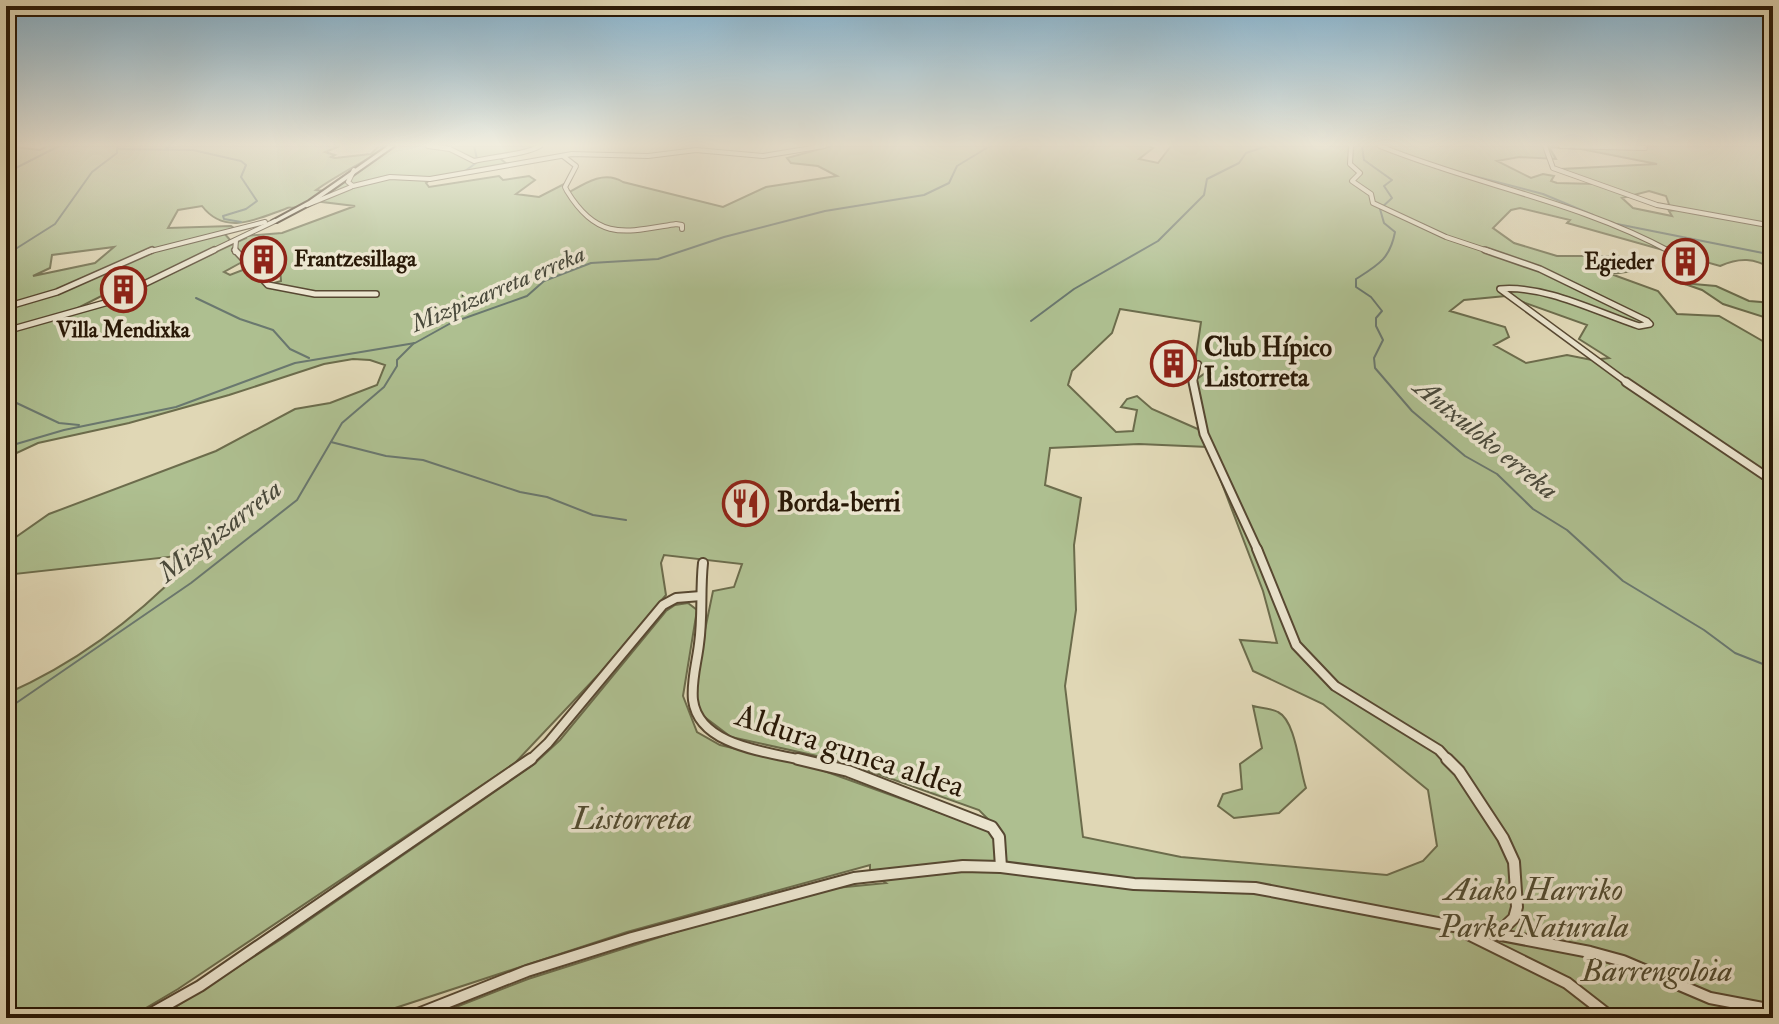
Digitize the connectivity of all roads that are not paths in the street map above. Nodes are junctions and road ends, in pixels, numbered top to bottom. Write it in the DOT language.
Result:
graph roads {
  1 [pos="321,194"];
  2 [pos="330,194"];
  3 [pos="568,194"];
  4 [pos="1371,194"];
  5 [pos="1529,194"];
  6 [pos="1626,194"];
  7 [pos="302,207"];
  8 [pos="275,221"];
  9 [pos="1773,226"];
  10 [pos="682,229"];
  11 [pos="236,240"];
  12 [pos="1680,257"];
  13 [pos="376,294"];
  14 [pos="6,307"];
  15 [pos="6,331"];
  16 [pos="1198,364"];
  17 [pos="1773,481"];
  18 [pos="703,563"];
  19 [pos="701,596"];
  20 [pos="1001,867"];
  21 [pos="1455,928"];
  22 [pos="1497,934"];
  23 [pos="1773,1010"];
  24 [pos="143,1018"];
  25 [pos="408,1018"];
  26 [pos="1612,1018"];
  1 -- 7 [label="street"];
  2 -- 7 [label="street"];
  3 -- 10 [label="street"];
  4 -- 17 [label="street"];
  5 -- 12 [label="street"];
  6 -- 9 [label="street"];
  7 -- 8 [label="street"];
  8 -- 11 [label="street"];
  8 -- 14 [label="street"];
  11 -- 13 [label="street"];
  11 -- 15 [label="street"];
  16 -- 22 [label="street"];
  18 -- 19 [label="street, Aldura gunea aldea"];
  19 -- 20 [label="street, Aldura gunea aldea"];
  19 -- 24 [label="street"];
  20 -- 21 [label="street"];
  20 -- 25 [label="street"];
  21 -- 22 [label="street"];
  21 -- 26 [label="street"];
  22 -- 23 [label="street"];
}
